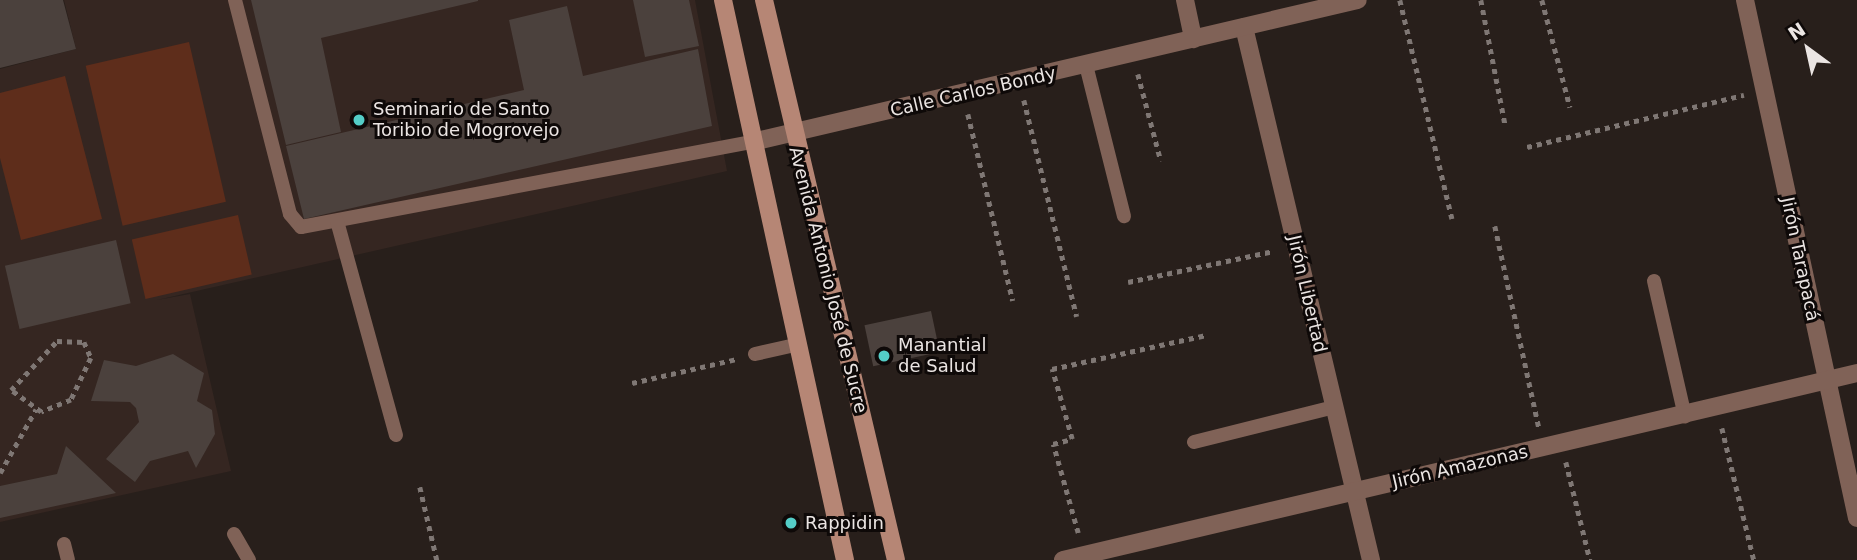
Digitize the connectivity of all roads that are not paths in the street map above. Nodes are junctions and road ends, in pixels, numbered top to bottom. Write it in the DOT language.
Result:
graph roads {
  1 [pos="235,0"];
  2 [pos="723,0"];
  3 [pos="764,0"];
  4 [pos="1185,0"];
  5 [pos="1358,0"];
  6 [pos="1745,0"];
  7 [pos="1297,7"];
  8 [pos="1244,27"];
  9 [pos="1193,39"];
  10 [pos="1086,65"];
  11 [pos="792,134"];
  12 [pos="752,142"];
  13 [pos="1124,216"];
  14 [pos="337,221"];
  15 [pos="1654,281"];
  16 [pos="795,345"];
  17 [pos="755,354"];
  18 [pos="1857,373"];
  19 [pos="1826,381"];
  20 [pos="1334,407"];
  21 [pos="1685,416"];
  22 [pos="396,435"];
  23 [pos="1194,442"];
  24 [pos="1355,492"];
  25 [pos="1857,518"];
  26 [pos="233,534"];
  27 [pos="64,544"];
  28 [pos="68,560"];
  29 [pos="248,560"];
  30 [pos="845,560"];
  31 [pos="896,560"];
  32 [pos="1063,560"];
  33 [pos="1371,560"];
  1 -- 14 [label="lane"];
  2 -- 12 [label="main road"];
  3 -- 11 [label="main road, Avenida Antonio José de Sucre"];
  4 -- 9 [label="street"];
  5 -- 7 [label="street, Calle Carlos Bondy"];
  6 -- 19 [label="street, Jirón Tarapacá"];
  7 -- 8 [label="street, Calle Carlos Bondy"];
  8 -- 9 [label="street, Calle Carlos Bondy"];
  8 -- 20 [label="street, Jirón Libertad"];
  9 -- 10 [label="street, Calle Carlos Bondy"];
  10 -- 11 [label="street, Calle Carlos Bondy"];
  10 -- 13 [label="lane"];
  11 -- 12 [label="street, Calle Carlos Bondy"];
  11 -- 31 [label="main road, Avenida Antonio José de Sucre"];
  12 -- 14 [label="lane"];
  12 -- 16 [label="main road"];
  14 -- 22 [label="lane"];
  15 -- 21 [label="lane"];
  16 -- 17 [label="lane"];
  16 -- 30 [label="main road"];
  18 -- 19 [label="street, Jirón Amazonas"];
  19 -- 21 [label="street, Jirón Amazonas"];
  19 -- 25 [label="street, Jirón Tarapacá"];
  20 -- 23 [label="lane"];
  20 -- 24 [label="street, Jirón Libertad"];
  21 -- 24 [label="street, Jirón Amazonas"];
  24 -- 32 [label="street, Jirón Amazonas"];
  24 -- 33 [label="street, Jirón Libertad"];
  26 -- 29 [label="lane"];
  27 -- 28 [label="lane"];
}
